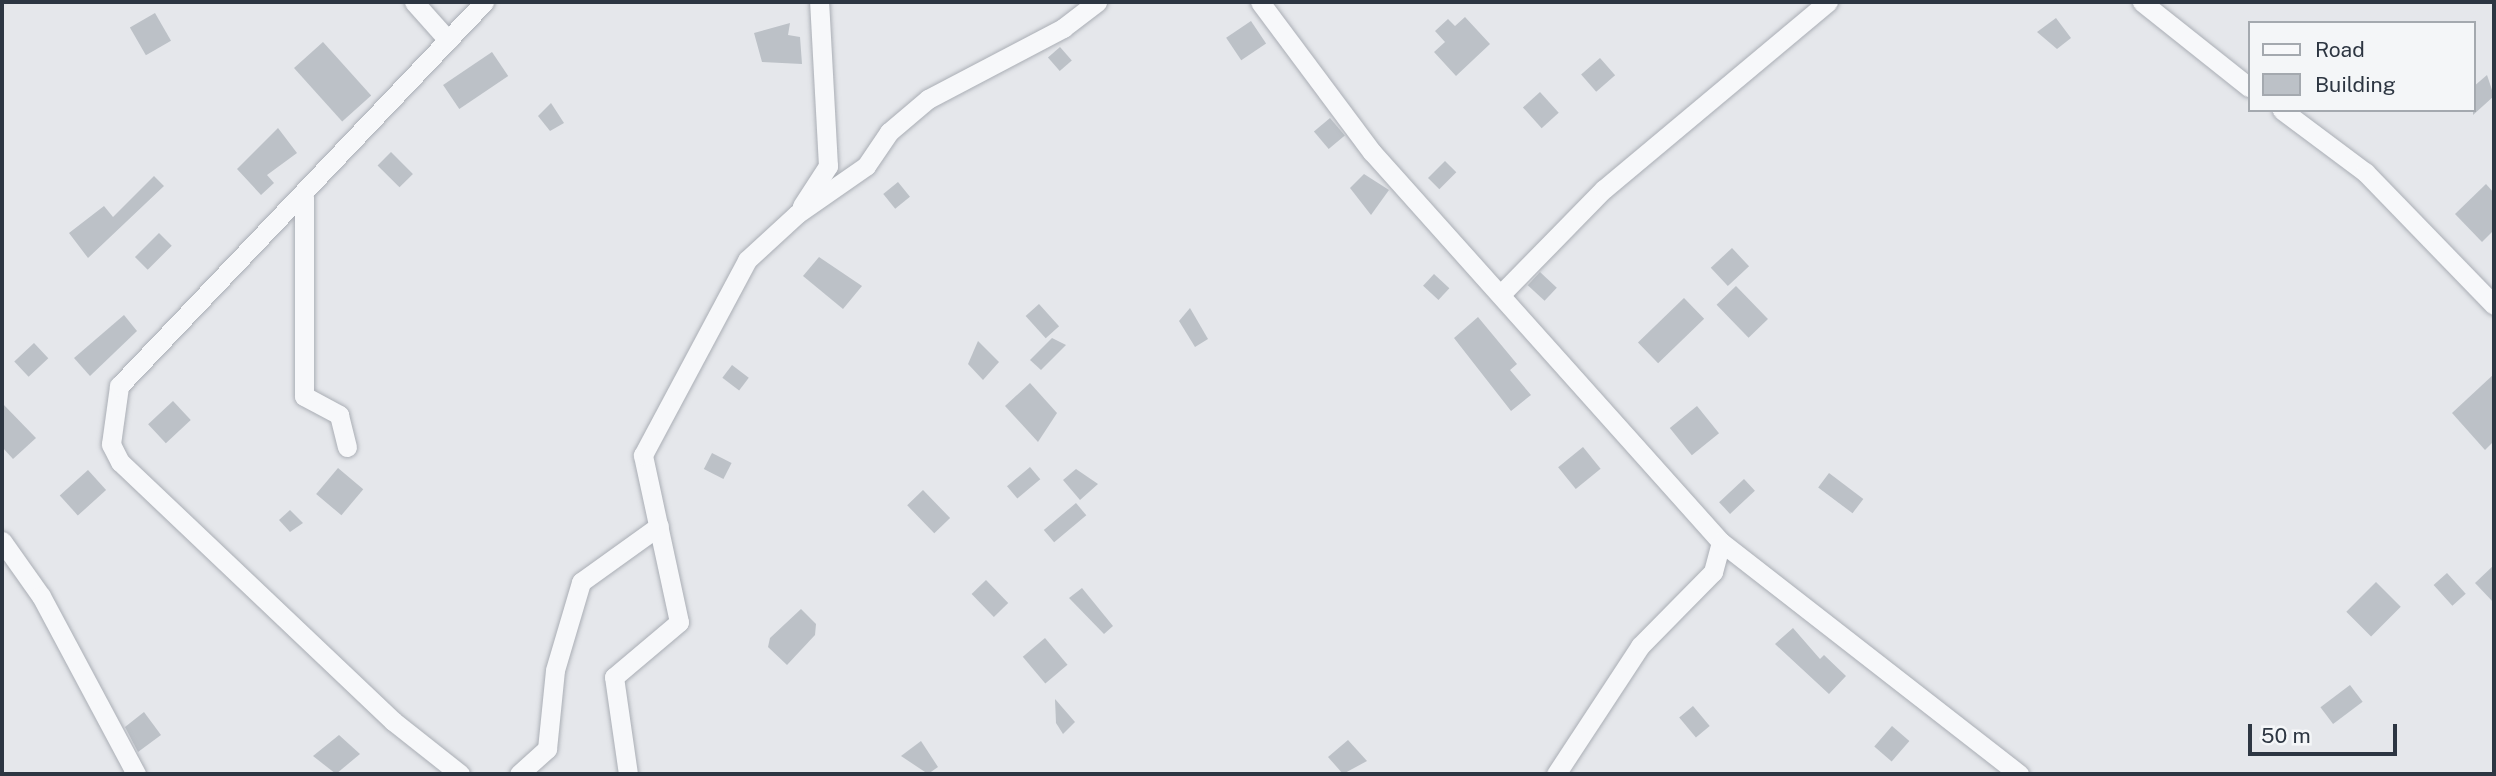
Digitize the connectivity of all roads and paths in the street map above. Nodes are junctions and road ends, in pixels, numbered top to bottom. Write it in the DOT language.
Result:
graph roads {
  1 [pos="414,2"];
  2 [pos="484,2"];
  3 [pos="818,2"];
  4 [pos="1097,2"];
  5 [pos="1261,2"];
  6 [pos="1828,2"];
  7 [pos="2141,2"];
  8 [pos="448,40"];
  9 [pos="2248,87"];
  10 [pos="2285,112"];
  11 [pos="304,197"];
  12 [pos="797,214"];
  13 [pos="1501,294"];
  14 [pos="2494,305"];
  15 [pos="346,447"];
  16 [pos="659,526"];
  17 [pos="2,541"];
  18 [pos="1721,542"];
  19 [pos="136,774"];
  20 [pos="460,774"];
  21 [pos="519,774"];
  22 [pos="628,774"];
  23 [pos="1556,774"];
  24 [pos="2019,774"];
  1 -- 8 [label="street"];
  2 -- 8 [label="street"];
  3 -- 12 [label="street"];
  4 -- 12 [label="street"];
  5 -- 13 [label="street"];
  6 -- 13 [label="street"];
  7 -- 9 [label="street"];
  8 -- 11 [label="street"];
  10 -- 14 [label="street"];
  11 -- 15 [label="street"];
  11 -- 20 [label="street"];
  12 -- 16 [label="street"];
  13 -- 18 [label="street"];
  16 -- 21 [label="street"];
  16 -- 22 [label="street"];
  17 -- 19 [label="street"];
  18 -- 23 [label="street"];
  18 -- 24 [label="street"];
}
